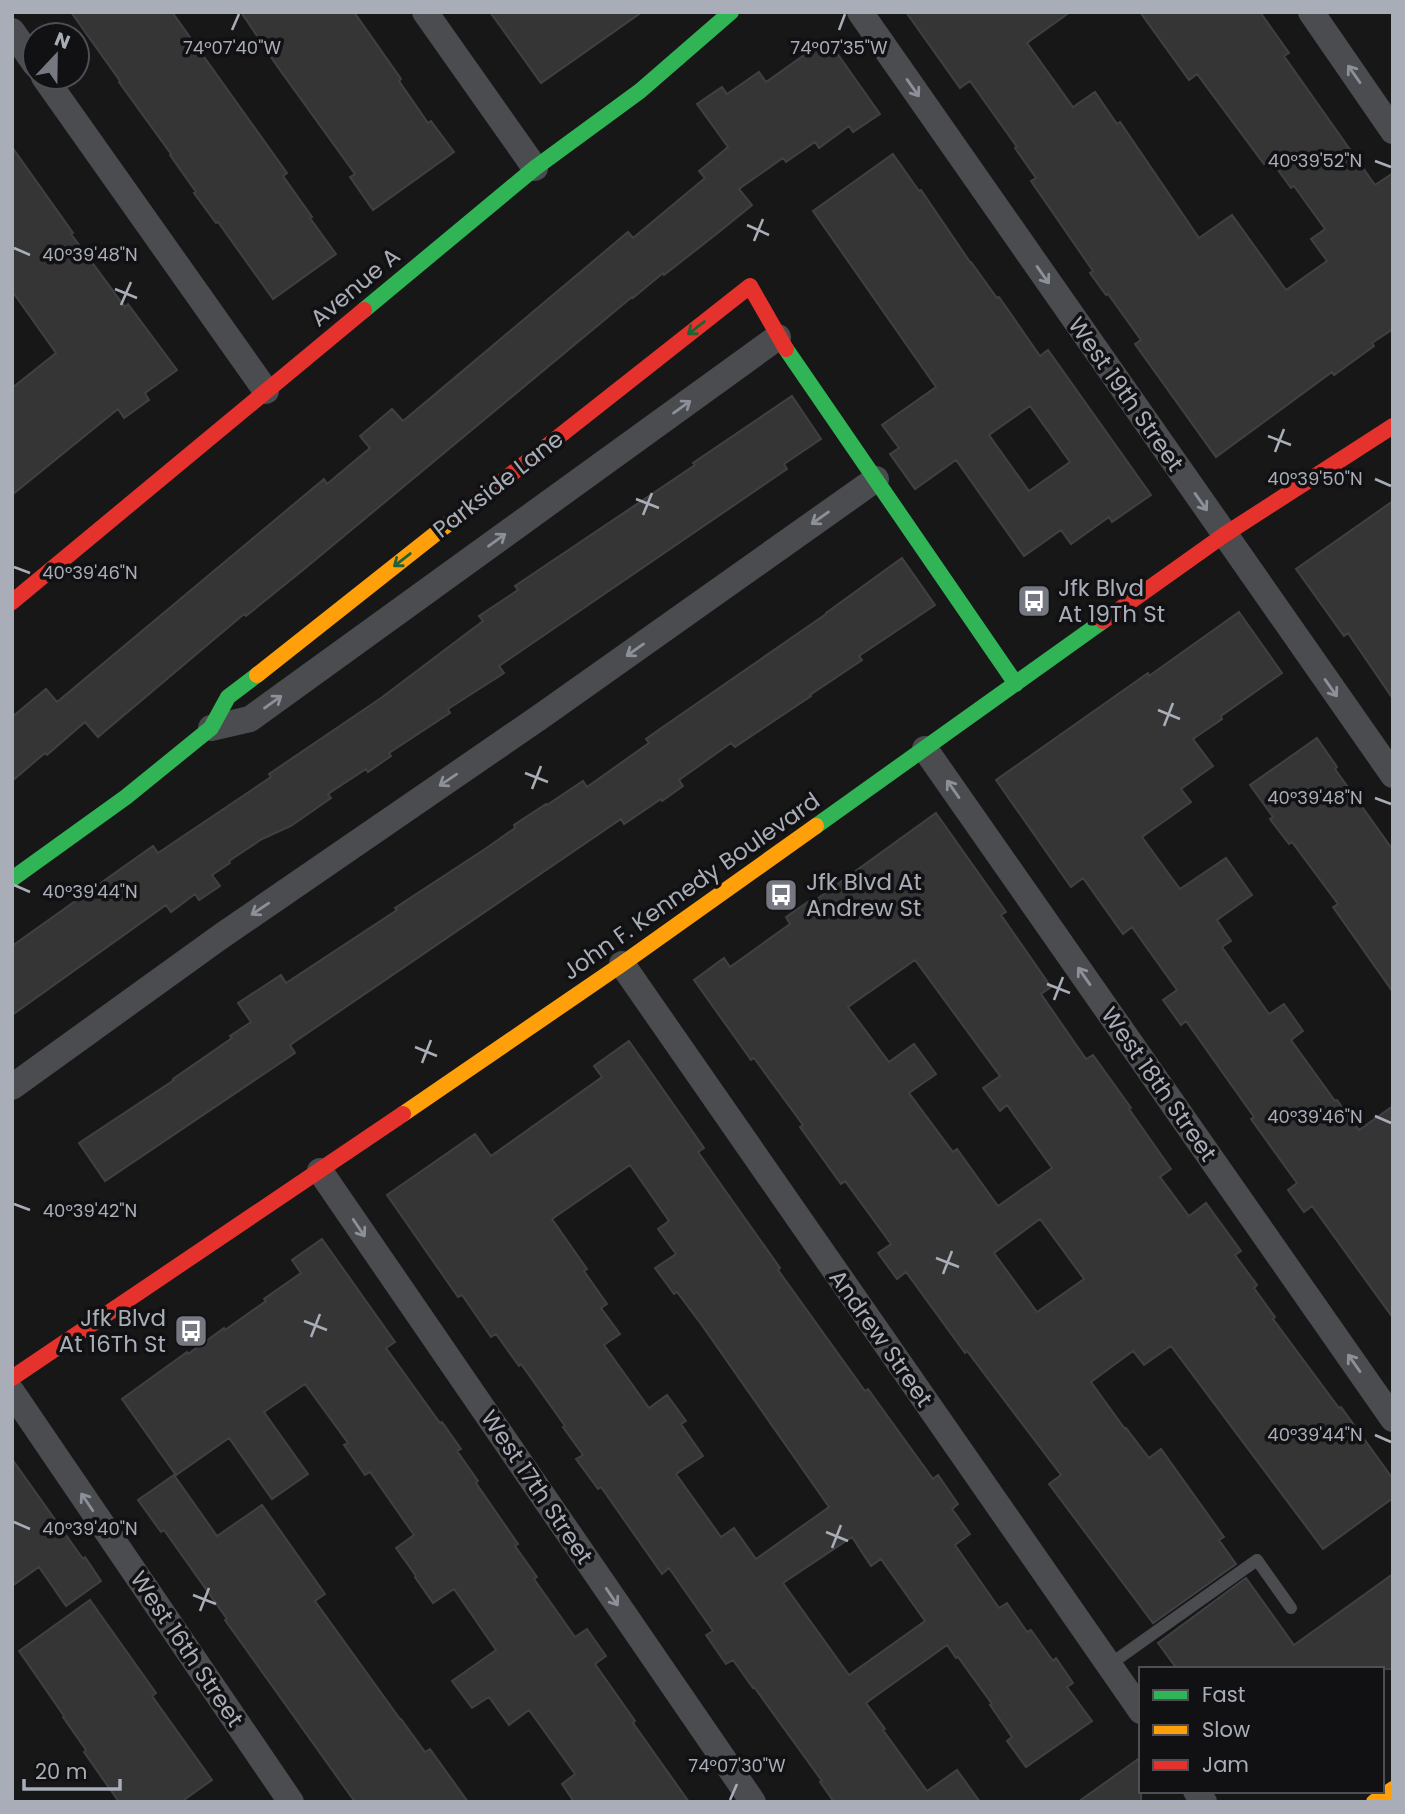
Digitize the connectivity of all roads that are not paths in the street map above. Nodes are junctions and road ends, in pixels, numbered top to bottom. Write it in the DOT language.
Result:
graph roads {
  1 [pos="425,12"];
  2 [pos="731,12"];
  3 [pos="860,12"];
  4 [pos="1311,12"];
  5 [pos="54,91"];
  6 [pos="1393,131"];
  7 [pos="536,168"];
  8 [pos="778,337"];
  9 [pos="266,391"];
  10 [pos="1393,426"];
  11 [pos="876,479"];
  12 [pos="1224,535"];
  13 [pos="12,602"];
  14 [pos="1016,684"];
  15 [pos="211,728"];
  16 [pos="925,749"];
  17 [pos="1393,775"];
  18 [pos="12,879"];
  19 [pos="622,964"];
  20 [pos="12,1087"];
  21 [pos="320,1171"];
  22 [pos="12,1378"];
  23 [pos="12,1392"];
  24 [pos="1393,1419"];
  25 [pos="1291,1608"];
  26 [pos="1109,1665"];
  27 [pos="1139,1708"];
  28 [pos="1393,1789"];
  29 [pos="291,1802"];
  30 [pos="753,1802"];
  31 [pos="1374,1802"];
  1 -- 7 [label="street"];
  2 -- 7 [label="street, Avenue A"];
  3 -- 12 [label="street, West 19th Street, one-way"];
  6 -- 4 [label="street, one-way"];
  5 -- 9 [label="street"];
  7 -- 9 [label="street, Avenue A"];
  8 -- 11 [label="street, Parkside Lane"];
  15 -- 8 [label="street, Parkside Lane, one-way"];
  8 -- 15 [label="street, Parkside Lane, one-way"];
  9 -- 13 [label="street, Avenue A"];
  10 -- 12 [label="street, John F. Kennedy Boulevard"];
  11 -- 14 [label="street, Parkside Lane"];
  11 -- 20 [label="street, one-way"];
  12 -- 14 [label="street, John F. Kennedy Boulevard"];
  12 -- 17 [label="street, West 19th Street, one-way"];
  14 -- 16 [label="street, John F. Kennedy Boulevard"];
  15 -- 18 [label="street, Parkside Lane"];
  16 -- 19 [label="street, John F. Kennedy Boulevard"];
  24 -- 16 [label="street, West 18th Street, one-way"];
  19 -- 21 [label="street, John F. Kennedy Boulevard"];
  19 -- 26 [label="street, Andrew Street"];
  21 -- 22 [label="street, John F. Kennedy Boulevard"];
  21 -- 30 [label="street, West 17th Street, one-way"];
  29 -- 23 [label="street, West 16th Street, one-way"];
  25 -- 26 [label="lane"];
  26 -- 27 [label="street, Andrew Street"];
  28 -- 31 [label="street"];
}
